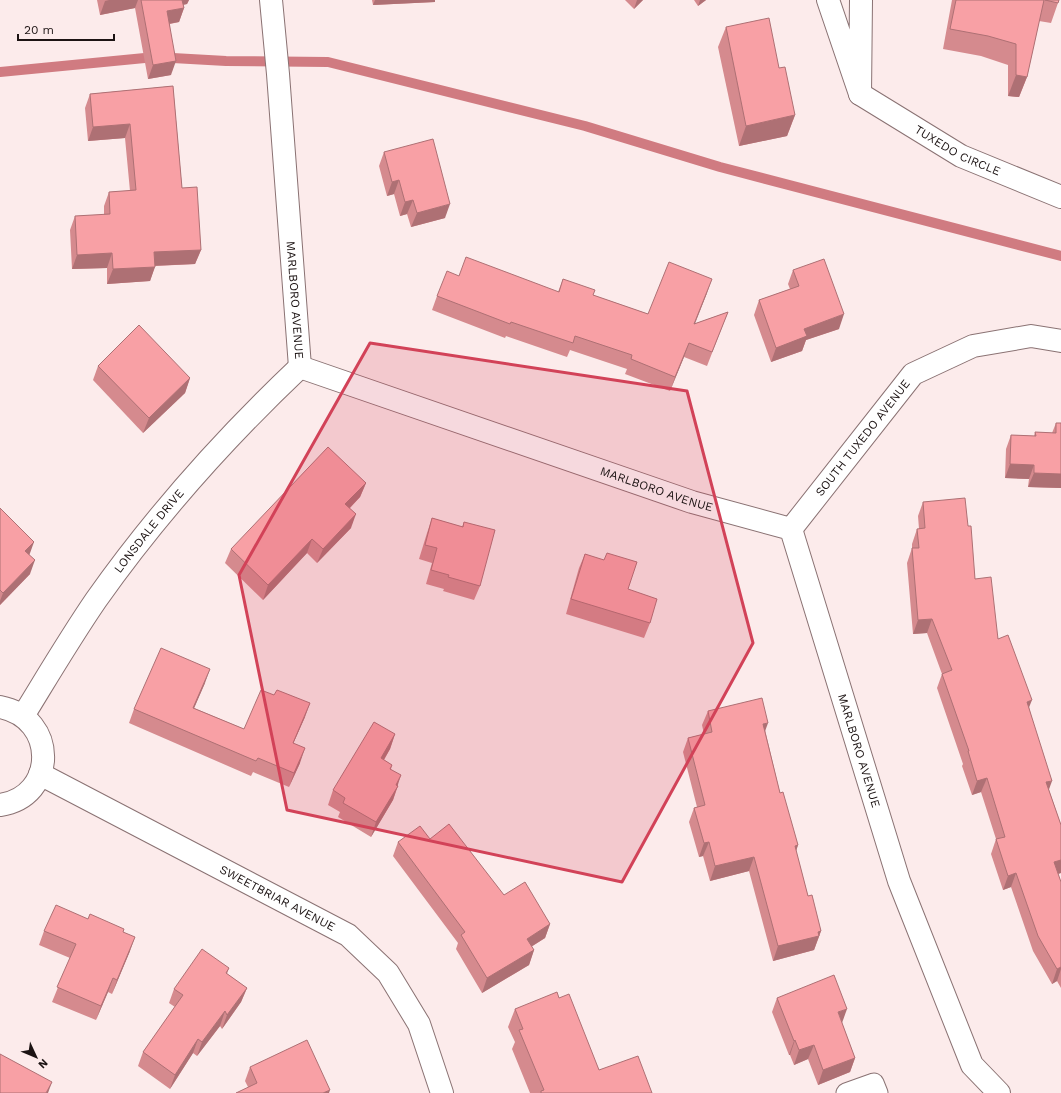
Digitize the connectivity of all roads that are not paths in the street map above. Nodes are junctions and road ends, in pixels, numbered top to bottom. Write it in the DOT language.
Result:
graph roads {
  1 [pos="271,0"];
  2 [pos="828,0"];
  3 [pos="861,0"];
  4 [pos="860,94"];
  5 [pos="1061,197"];
  6 [pos="1061,341"];
  7 [pos="300,367"];
  8 [pos="791,529"];
  9 [pos="0,707"];
  10 [pos="24,716"];
  11 [pos="40,774"];
  12 [pos="0,805"];
  13 [pos="442,1093"];
  14 [pos="846,1093"];
  15 [pos="878,1093"];
  16 [pos="999,1093"];
  1 -- 7 [label="street, MARLBORO AVENUE"];
  2 -- 4 [label="street"];
  3 -- 4 [label="street"];
  4 -- 5 [label="street, TUXEDO CIRCLE"];
  6 -- 8 [label="street, SOUTH TUXEDO AVENUE"];
  7 -- 8 [label="street, MARLBORO AVENUE"];
  7 -- 10 [label="street, LONSDALE DRIVE"];
  8 -- 16 [label="street, MARLBORO AVENUE"];
  9 -- 10 [label="street"];
  10 -- 11 [label="street"];
  11 -- 12 [label="street"];
  11 -- 13 [label="street, SWEETBRIAR AVENUE"];
  14 -- 15 [label="lane"];
}
